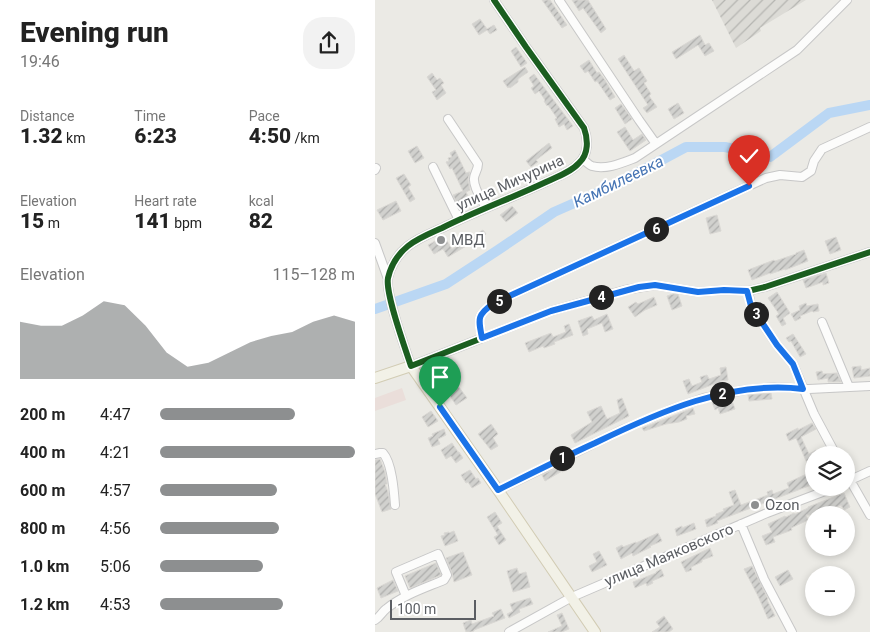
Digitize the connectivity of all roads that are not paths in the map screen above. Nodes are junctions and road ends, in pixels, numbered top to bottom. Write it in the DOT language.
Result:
graph roads {
  1 [pos="494,0"];
  2 [pos="559,0"];
  3 [pos="847,0"];
  4 [pos="448,119"];
  5 [pos="870,128"];
  6 [pos="656,144"];
  7 [pos="583,159"];
  8 [pos="433,167"];
  9 [pos="486,208"];
  10 [pos="459,220"];
  11 [pos="375,243"];
  12 [pos="870,252"];
  13 [pos="388,279"];
  14 [pos="747,291"];
  15 [pos="822,322"];
  16 [pos="482,338"];
  17 [pos="411,366"];
  18 [pos="375,378"];
  19 [pos="870,386"];
  20 [pos="849,387"];
  21 [pos="803,389"];
  22 [pos="831,446"];
  23 [pos="375,454"];
  24 [pos="870,471"];
  25 [pos="855,478"];
  26 [pos="498,490"];
  27 [pos="855,492"];
  28 [pos="813,496"];
  29 [pos="395,505"];
  30 [pos="870,515"];
  31 [pos="741,524"];
  32 [pos="406,596"];
  33 [pos="572,597"];
  34 [pos="375,620"];
  35 [pos="509,632"];
  36 [pos="595,632"];
  37 [pos="792,632"];
  1 -- 7 [label="street, улица Мичурина"];
  2 -- 6 [label="street"];
  3 -- 6 [label="street"];
  4 -- 9 [label="street"];
  5 -- 16 [label="street"];
  6 -- 7 [label="street"];
  7 -- 9 [label="street, улица Мичурина"];
  8 -- 10 [label="street"];
  9 -- 10 [label="street, улица Мичурина"];
  10 -- 13 [label="street, улица Мичурина"];
  11 -- 13 [label="street"];
  12 -- 14 [label="street"];
  13 -- 17 [label="street, улица Мичурина"];
  14 -- 16 [label="street"];
  14 -- 21 [label="street"];
  15 -- 20 [label="street"];
  16 -- 17 [label="street"];
  17 -- 18 [label="main road"];
  17 -- 26 [label="main road"];
  19 -- 20 [label="street"];
  20 -- 21 [label="street"];
  21 -- 22 [label="street"];
  21 -- 26 [label="street"];
  23 -- 29 [label="street"];
  24 -- 25 [label="street"];
  26 -- 33 [label="main road"];
  27 -- 30 [label="street"];
  28 -- 31 [label="street, улица Маяковского"];
  31 -- 33 [label="street, улица Маяковского"];
  31 -- 37 [label="street"];
  32 -- 32 [label="street"];
  32 -- 34 [label="street"];
  33 -- 35 [label="street, улица Маяковского"];
  33 -- 36 [label="main road"];
}
